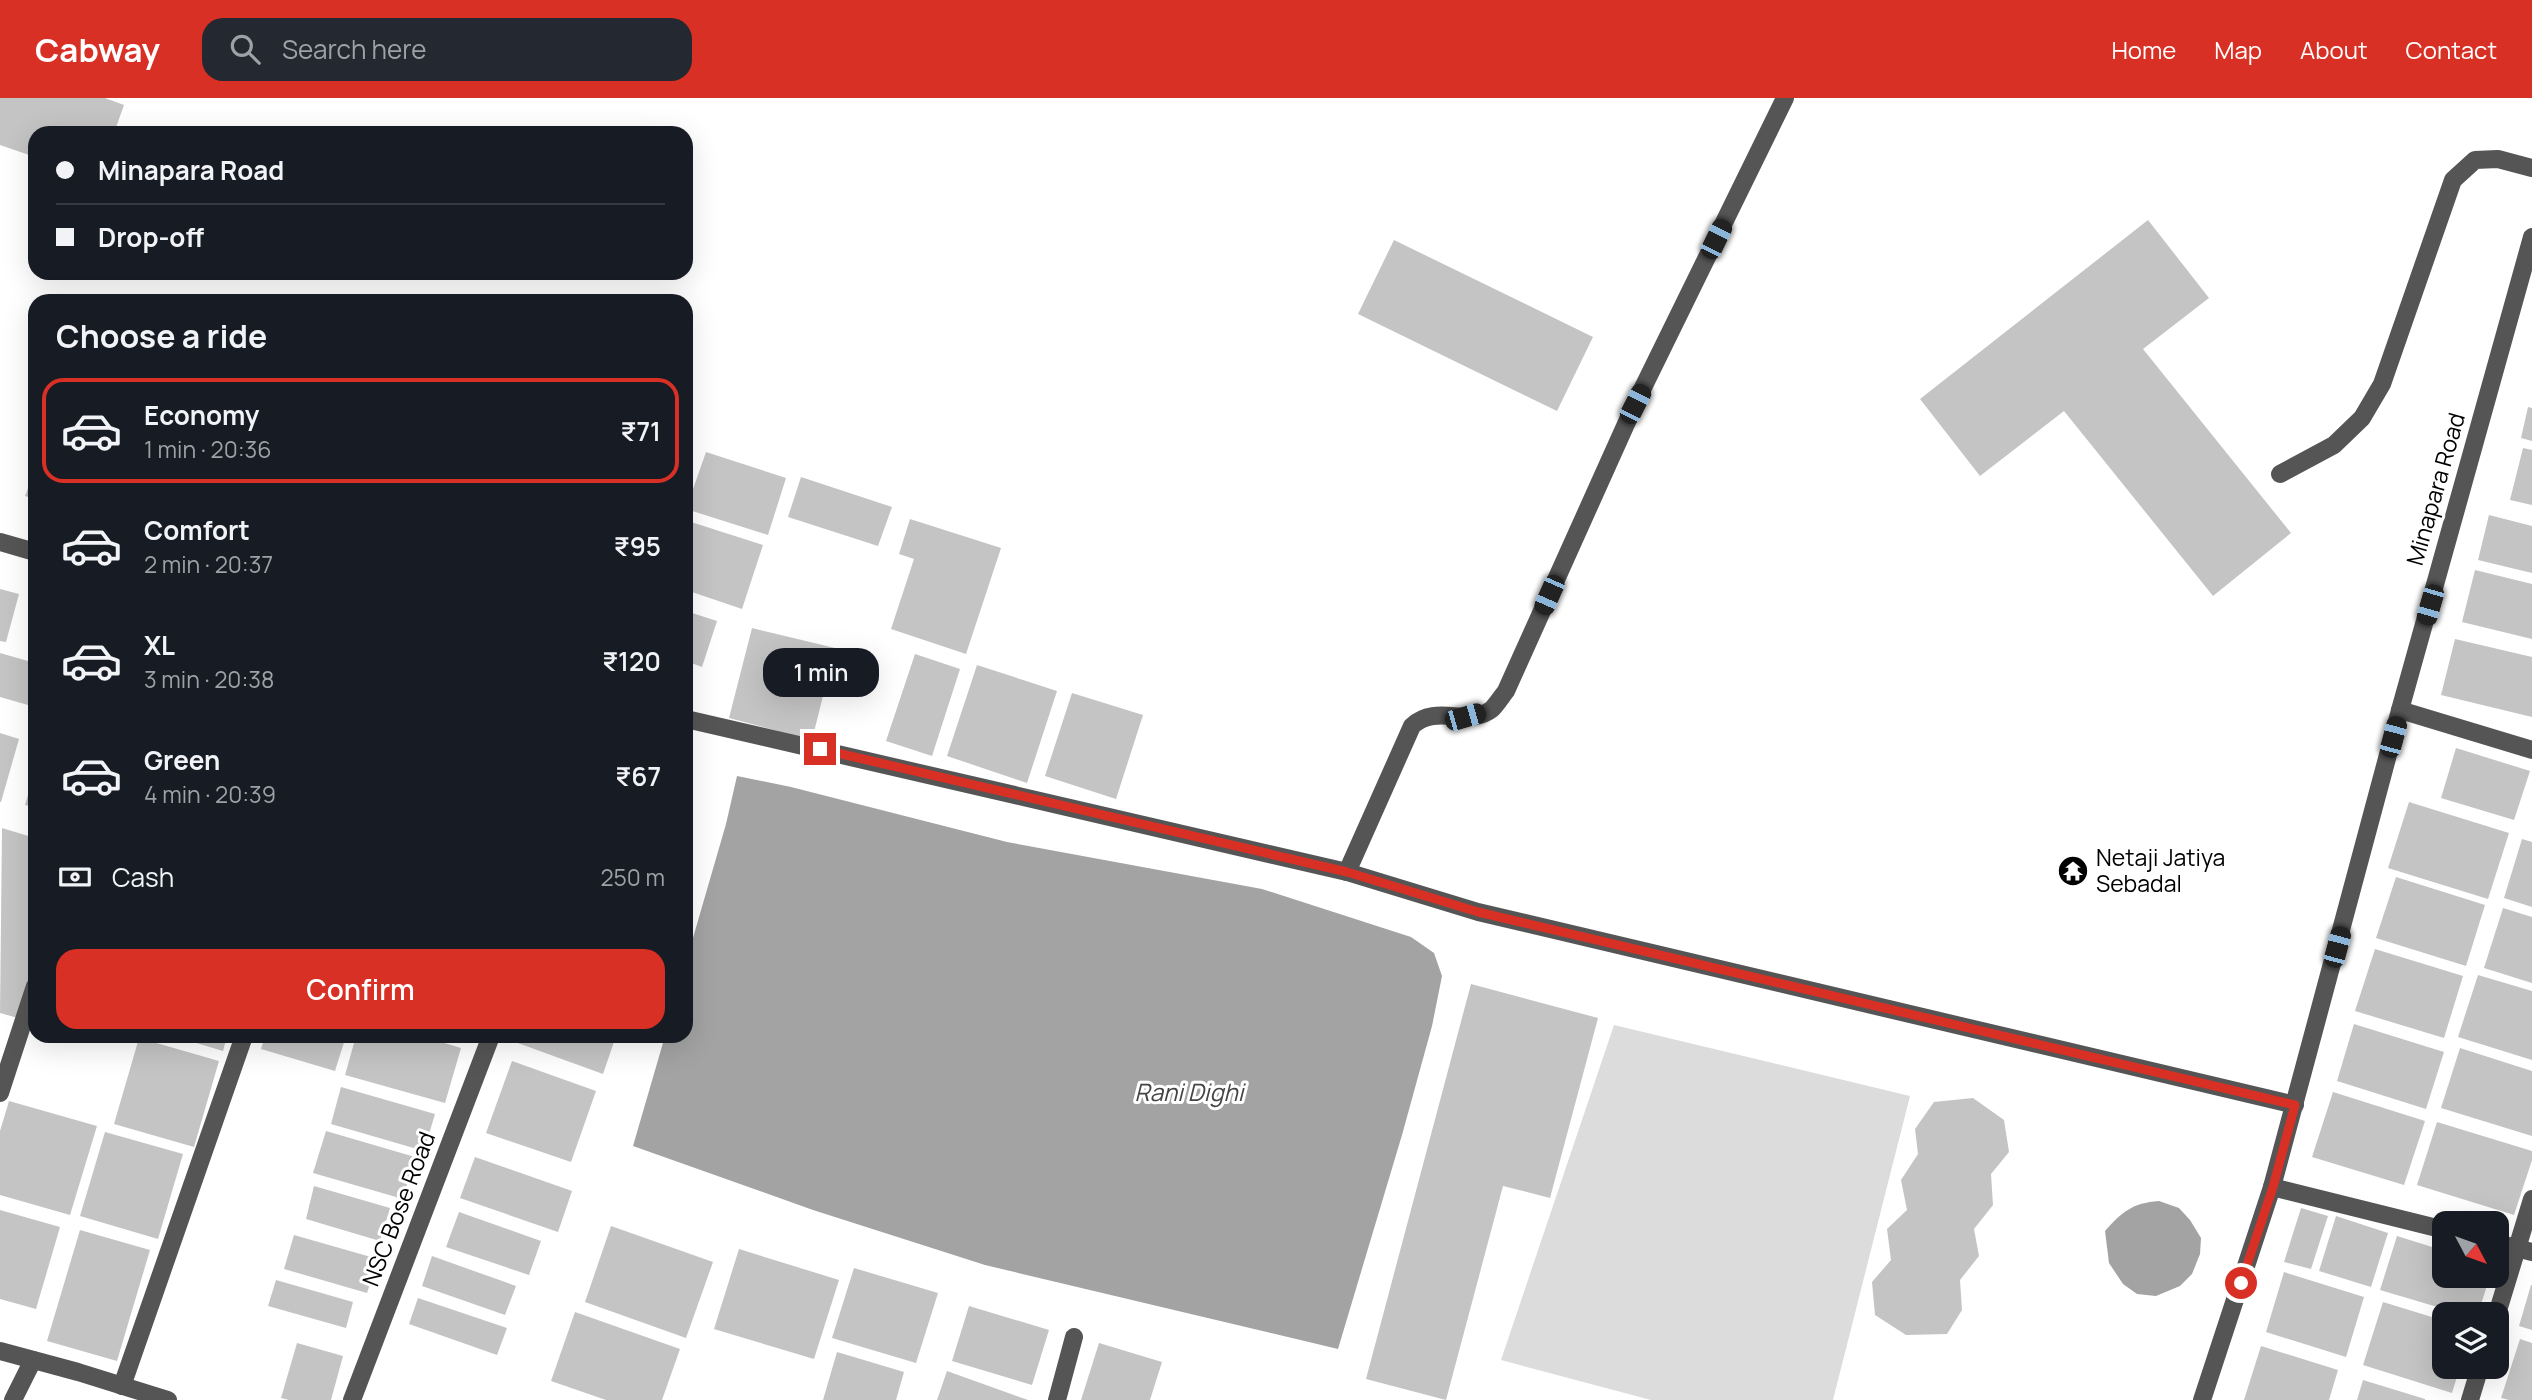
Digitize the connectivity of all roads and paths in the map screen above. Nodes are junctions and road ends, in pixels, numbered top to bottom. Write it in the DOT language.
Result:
graph roads {
  1 [pos="1785,98"];
  2 [pos="2532,168"];
  3 [pos="2532,237"];
  4 [pos="2280,474"];
  5 [pos="0,542"];
  6 [pos="28,550"];
  7 [pos="2400,710"];
  8 [pos="693,721"];
  9 [pos="2532,750"];
  10 [pos="1347,872"];
  11 [pos="28,1007"];
  12 [pos="242,1043"];
  13 [pos="488,1043"];
  14 [pos="0,1093"];
  15 [pos="2295,1105"];
  16 [pos="2273,1187"];
  17 [pos="2532,1199"];
  18 [pos="2432,1227"];
  19 [pos="2525,1250"];
  20 [pos="2502,1302"];
  21 [pos="1074,1337"];
  22 [pos="0,1351"];
  23 [pos="33,1360"];
  24 [pos="2476,1379"];
  25 [pos="122,1386"];
  26 [pos="13,1400"];
  27 [pos="168,1400"];
  28 [pos="352,1400"];
  29 [pos="1057,1400"];
  30 [pos="2202,1400"];
  31 [pos="2470,1400"];
  1 -- 10 [label="street"];
  2 -- 4 [label="street"];
  3 -- 7 [label="street, Minapara Road"];
  5 -- 6 [label="street"];
  7 -- 9 [label="street"];
  7 -- 15 [label="street, Minapara Road"];
  8 -- 10 [label="street"];
  10 -- 15 [label="street"];
  11 -- 14 [label="street"];
  12 -- 25 [label="street"];
  13 -- 28 [label="street, NSC Bose Road"];
  15 -- 16 [label="street, Minapara Road"];
  16 -- 18 [label="street"];
  16 -- 30 [label="street, Minapara Road"];
  17 -- 19 [label="street"];
  19 -- 20 [label="street"];
  21 -- 29 [label="street"];
  22 -- 23 [label="street"];
  23 -- 25 [label="street"];
  23 -- 26 [label="street"];
  24 -- 31 [label="street"];
  25 -- 27 [label="street"];
}
